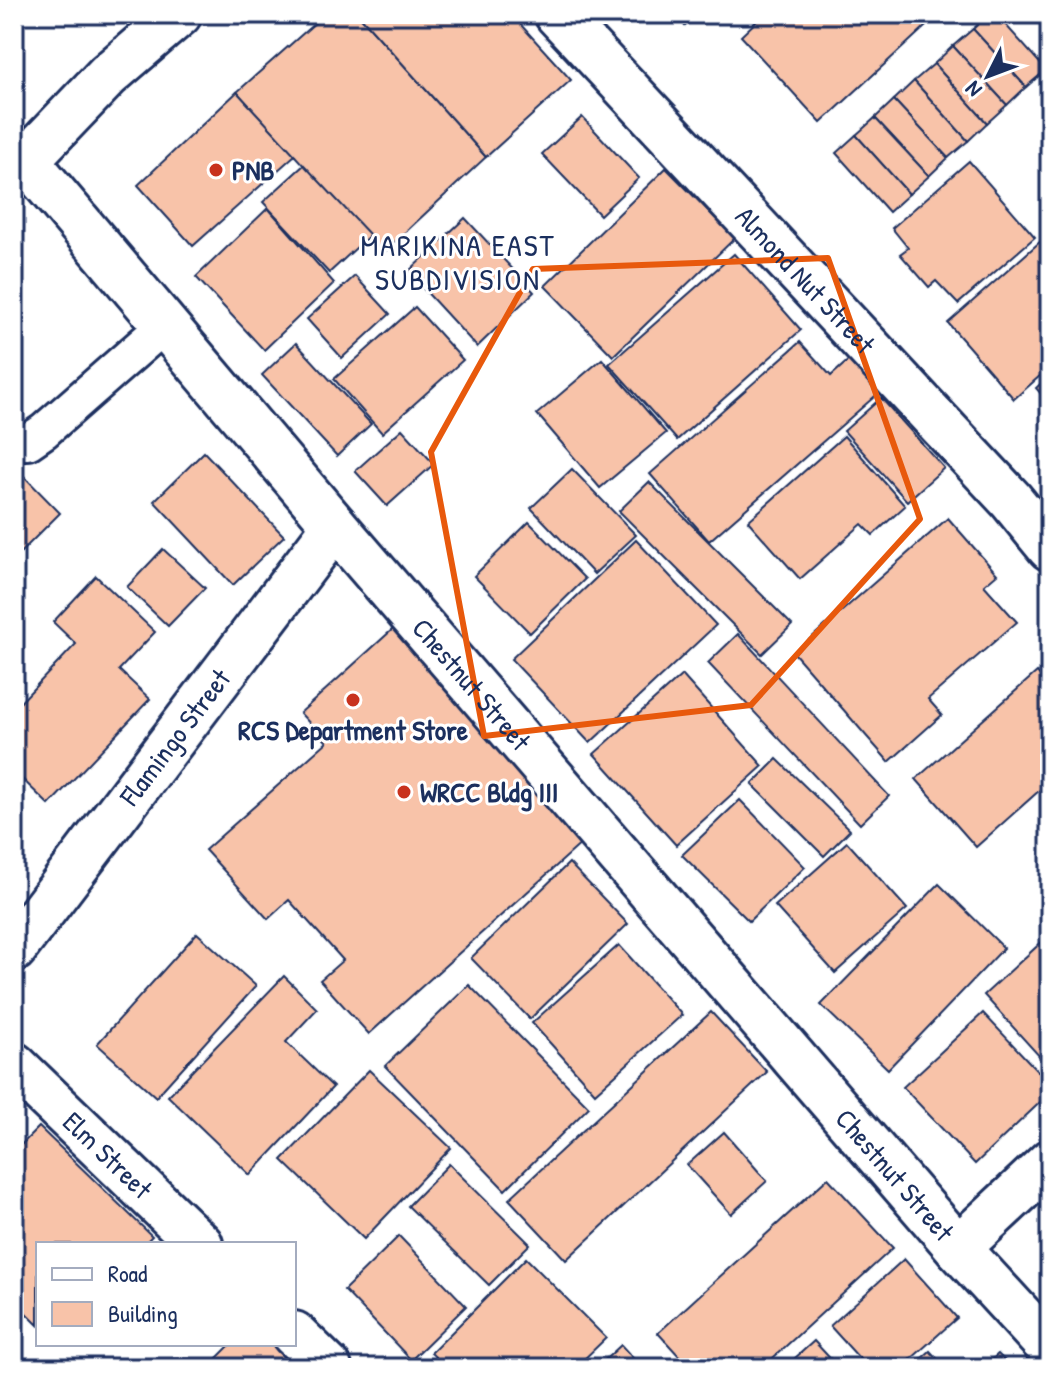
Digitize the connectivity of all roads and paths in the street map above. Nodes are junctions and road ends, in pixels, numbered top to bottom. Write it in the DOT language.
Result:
graph roads {
  1 [pos="179,14"];
  2 [pos="557,14"];
  3 [pos="20,167"];
  4 [pos="165,325"];
  5 [pos="14,442"];
  6 [pos="335,526"];
  7 [pos="1050,548"];
  8 [pos="14,949"];
  9 [pos="14,1065"];
  10 [pos="1050,1162"];
  11 [pos="198,1242"];
  12 [pos="958,1248"];
  13 [pos="296,1336"];
  14 [pos="1050,1348"];
  15 [pos="329,1368"];
  1 -- 3 [label="street"];
  2 -- 7 [label="street, Almond Nut Street"];
  3 -- 4 [label="street, Chestnut Street"];
  4 -- 5 [label="lane"];
  4 -- 6 [label="street, Chestnut Street"];
  6 -- 8 [label="street, Flamingo Street"];
  6 -- 12 [label="street, Chestnut Street"];
  9 -- 11 [label="street, Elm Street"];
  10 -- 12 [label="street"];
  12 -- 14 [label="street, Chestnut Street"];
  13 -- 15 [label="street"];
}
